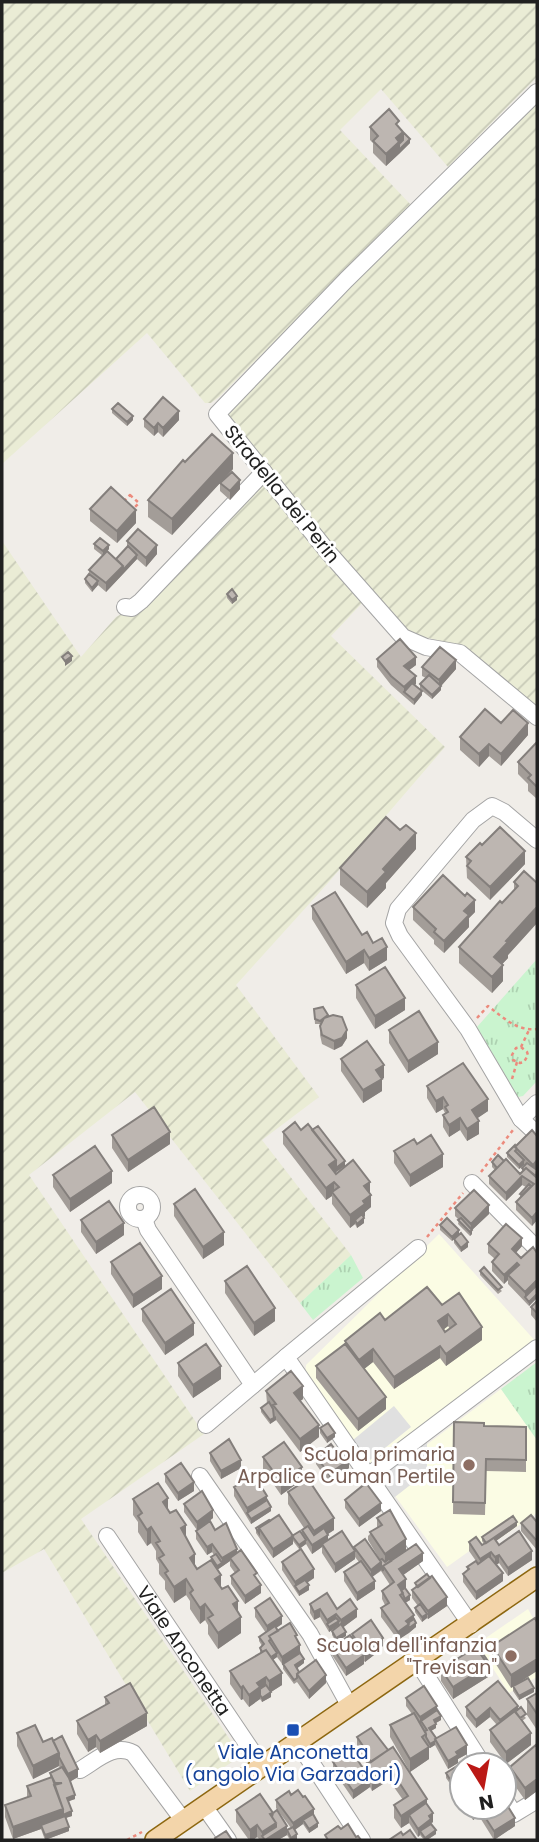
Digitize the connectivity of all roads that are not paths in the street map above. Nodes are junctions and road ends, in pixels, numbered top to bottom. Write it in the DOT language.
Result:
graph roads {
  1 [pos="537,92"];
  2 [pos="264,472"];
  3 [pos="125,607"];
  4 [pos="537,717"];
  5 [pos="537,840"];
  6 [pos="537,1103"];
  7 [pos="522,1119"];
  8 [pos="537,1134"];
  9 [pos="472,1183"];
  10 [pos="144,1219"];
  11 [pos="418,1248"];
  12 [pos="537,1249"];
  13 [pos="537,1348"];
  14 [pos="286,1357"];
  15 [pos="253,1385"];
  16 [pos="206,1425"];
  17 [pos="200,1476"];
  18 [pos="368,1476"];
  19 [pos="107,1536"];
  20 [pos="537,1577"];
  21 [pos="471,1625"];
  22 [pos="417,1661"];
  23 [pos="349,1705"];
  24 [pos="297,1741"];
  25 [pos="474,1751"];
  26 [pos="262,1766"];
  27 [pos="80,1770"];
  28 [pos="537,1800"];
  29 [pos="204,1806"];
  30 [pos="518,1812"];
  31 [pos="183,1820"];
  32 [pos="155,1840"];
  33 [pos="228,1840"];
  34 [pos="362,1840"];
  1 -- 2 [label="street, Stradella dei Perin"];
  2 -- 3 [label="street"];
  2 -- 4 [label="street, Stradella dei Perin"];
  5 -- 7 [label="street"];
  6 -- 7 [label="street"];
  7 -- 8 [label="street"];
  9 -- 12 [label="street"];
  10 -- 15 [label="street"];
  11 -- 14 [label="street"];
  13 -- 18 [label="street"];
  14 -- 15 [label="street"];
  14 -- 18 [label="street"];
  15 -- 16 [label="street"];
  17 -- 23 [label="street"];
  18 -- 21 [label="street"];
  19 -- 26 [label="street, Viale Anconetta"];
  20 -- 21 [label="main road"];
  21 -- 22 [label="main road"];
  22 -- 23 [label="main road"];
  22 -- 25 [label="street"];
  23 -- 24 [label="main road"];
  24 -- 26 [label="main road"];
  24 -- 34 [label="street"];
  26 -- 29 [label="main road"];
  27 -- 31 [label="street"];
  28 -- 30 [label="street"];
  29 -- 31 [label="main road"];
  29 -- 33 [label="street"];
  31 -- 32 [label="main road"];
}
